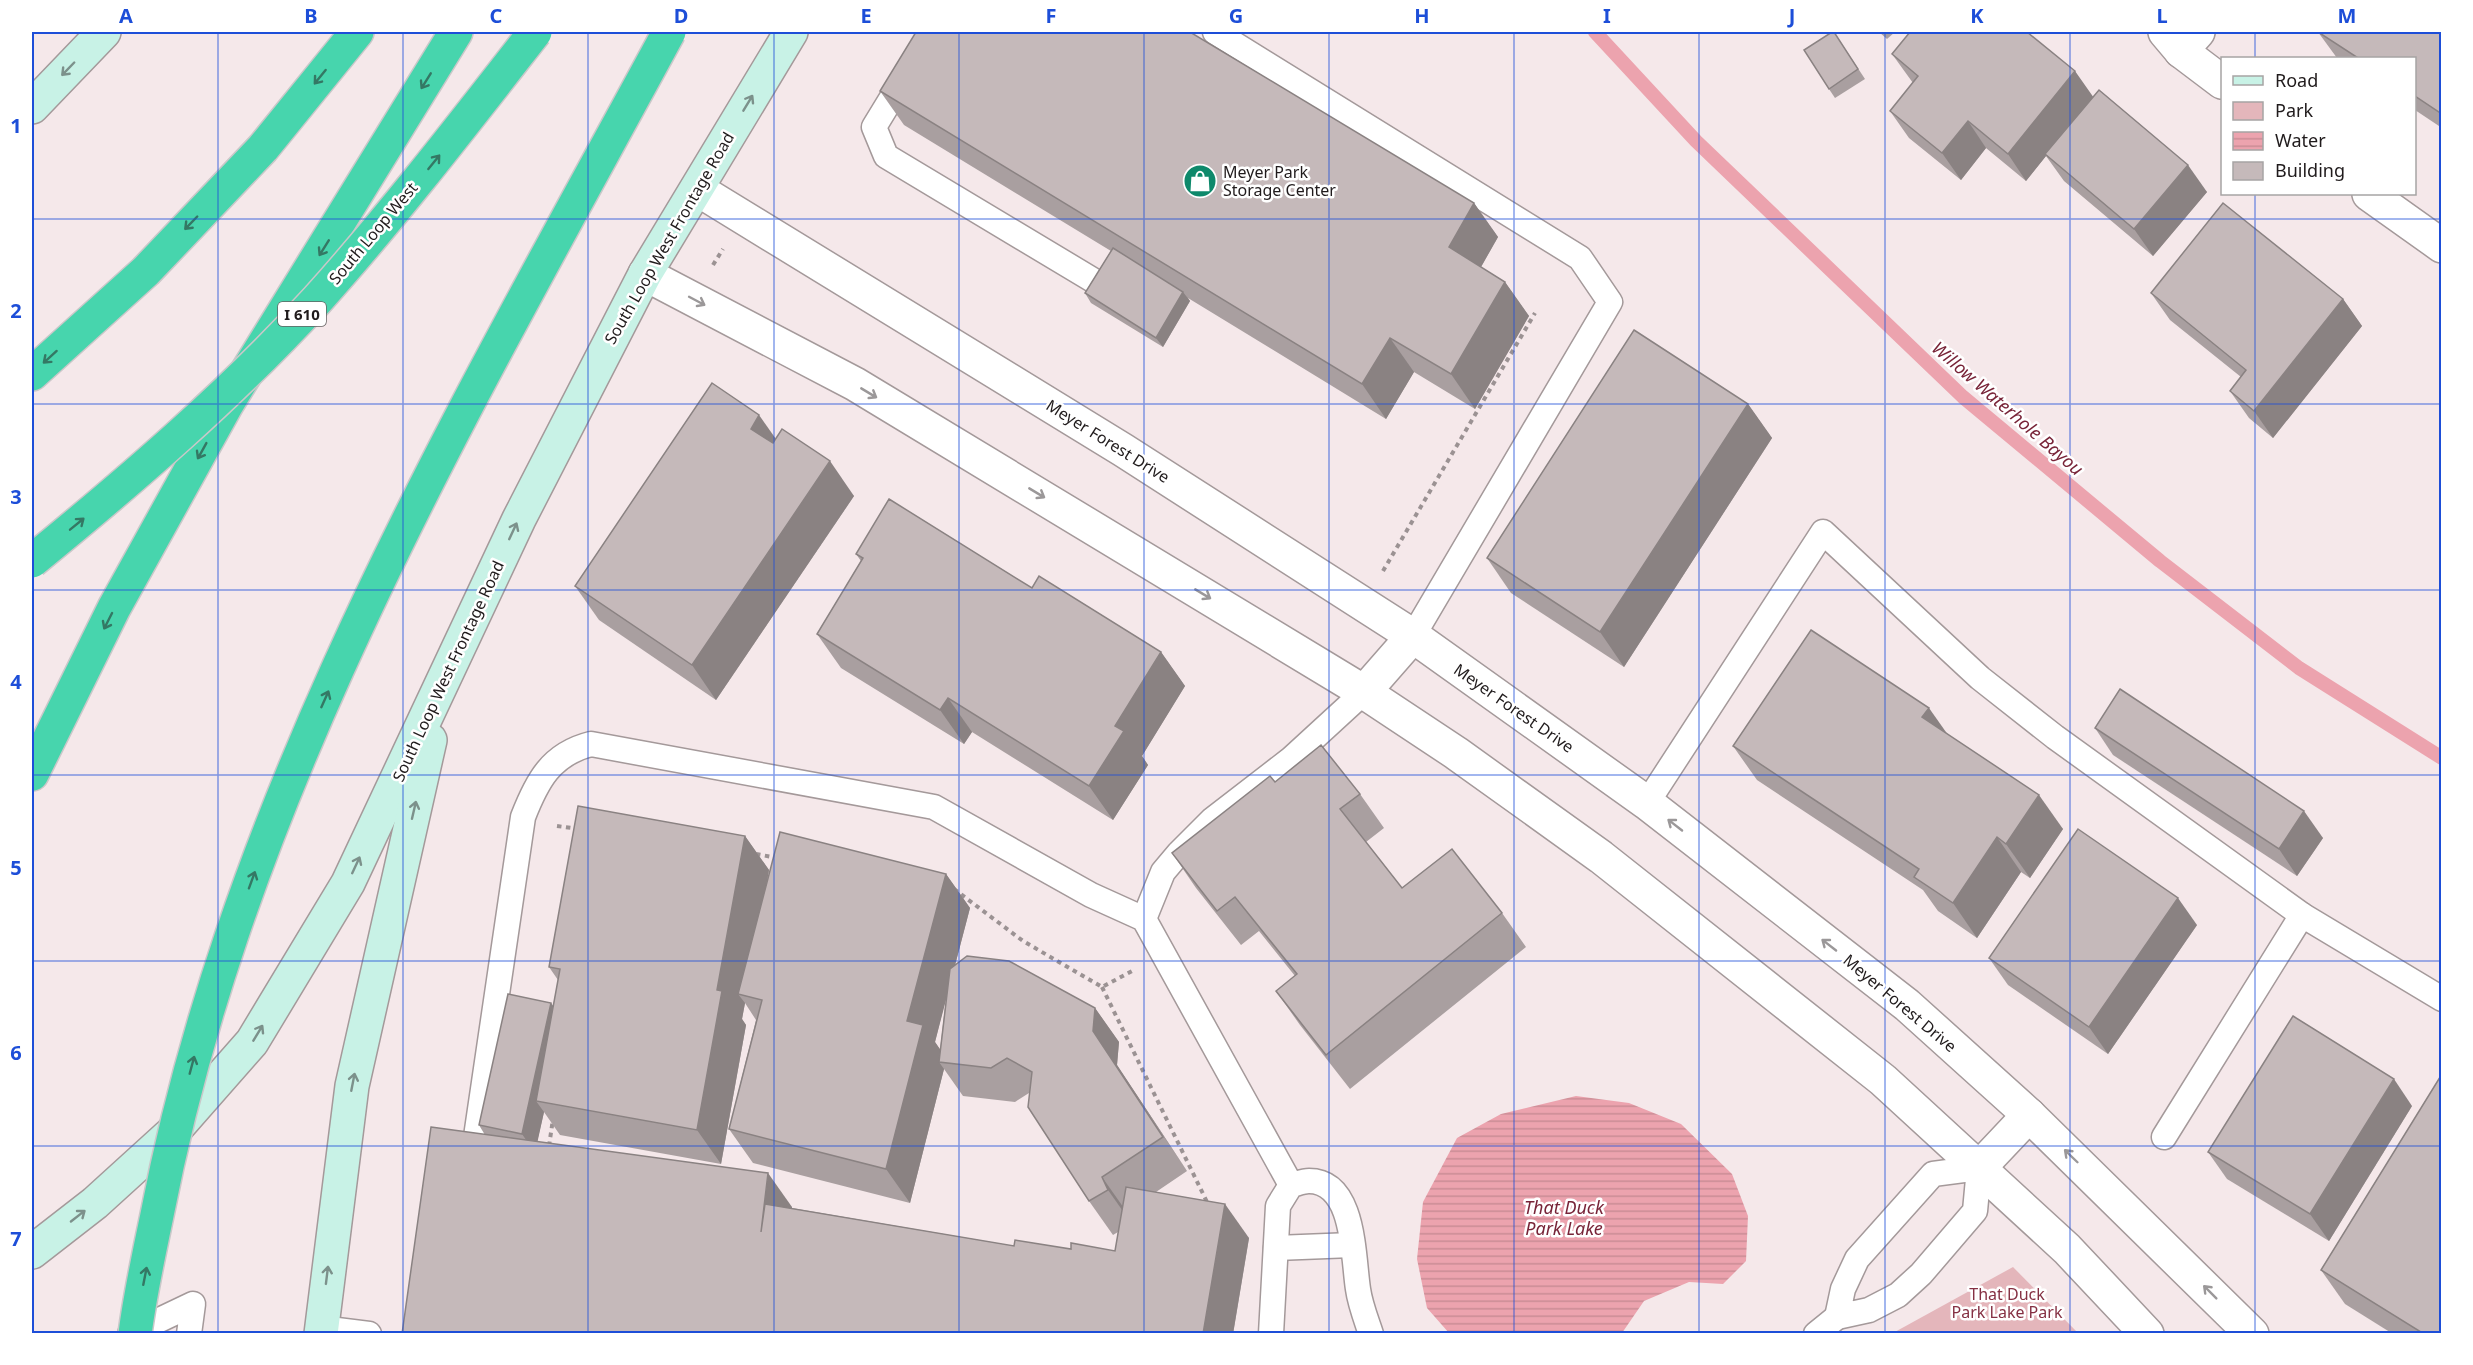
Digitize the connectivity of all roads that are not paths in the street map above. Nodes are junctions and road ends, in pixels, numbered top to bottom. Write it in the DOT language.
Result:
graph roads {
  1 [pos="104,32"];
  2 [pos="357,32"];
  3 [pos="456,32"];
  4 [pos="535,32"];
  5 [pos="669,32"];
  6 [pos="791,32"];
  7 [pos="932,32"];
  8 [pos="1215,32"];
  9 [pos="2181,38"];
  10 [pos="2221,80"];
  11 [pos="32,107"];
  12 [pos="697,189"];
  13 [pos="2370,195"];
  14 [pos="2442,246"];
  15 [pos="645,273"];
  16 [pos="1101,285"];
  17 [pos="32,374"];
  18 [pos="32,561"];
  19 [pos="1413,636"];
  20 [pos="444,679"];
  21 [pos="1364,692"];
  22 [pos="32,774"];
  23 [pos="1647,803"];
  24 [pos="2302,915"];
  25 [pos="1144,919"];
  26 [pos="2442,999"];
  27 [pos="2029,1115"];
  28 [pos="2164,1137"];
  29 [pos="472,1164"];
  30 [pos="1979,1168"];
  31 [pos="1291,1185"];
  32 [pos="1352,1245"];
  33 [pos="1276,1248"];
  34 [pos="32,1252"];
  35 [pos="1837,1317"];
  36 [pos="321,1331"];
  37 [pos="130,1334"];
  38 [pos="135,1334"];
  39 [pos="189,1334"];
  40 [pos="369,1334"];
  41 [pos="1271,1334"];
  42 [pos="1371,1334"];
  43 [pos="1816,1334"];
  44 [pos="2147,1334"];
  45 [pos="2252,1334"];
  1 -- 11 [label="main road, one-way"];
  2 -- 17 [label="highway, one-way"];
  3 -- 22 [label="highway, one-way"];
  18 -- 4 [label="highway, South Loop West / I 610, one-way, bridge"];
  38 -- 5 [label="highway, one-way, bridge"];
  12 -- 6 [label="main road, South Loop West Frontage Road, one-way"];
  7 -- 16 [label="lane"];
  8 -- 19 [label="lane"];
  9 -- 10 [label="street"];
  12 -- 15 [label="main road, South Loop West Frontage Road"];
  12 -- 19 [label="street, Meyer Forest Drive"];
  13 -- 14 [label="street"];
  20 -- 15 [label="main road, South Loop West Frontage Road, one-way"];
  15 -- 21 [label="street, one-way"];
  19 -- 21 [label="street"];
  19 -- 23 [label="street, Meyer Forest Drive"];
  34 -- 20 [label="main road, South Loop West Frontage Road, one-way"];
  36 -- 20 [label="main road, one-way"];
  21 -- 25 [label="lane"];
  21 -- 30 [label="street"];
  23 -- 24 [label="lane"];
  27 -- 23 [label="street, Meyer Forest Drive, one-way"];
  24 -- 26 [label="lane"];
  24 -- 28 [label="lane"];
  25 -- 29 [label="lane"];
  25 -- 31 [label="lane"];
  27 -- 30 [label="street"];
  45 -- 27 [label="street, Meyer Forest Drive, one-way"];
  30 -- 35 [label="lane"];
  30 -- 35 [label="lane"];
  30 -- 44 [label="street"];
  31 -- 32 [label="lane"];
  31 -- 33 [label="lane"];
  32 -- 33 [label="lane"];
  32 -- 42 [label="lane"];
  33 -- 41 [label="lane"];
  35 -- 43 [label="lane"];
  36 -- 40 [label="lane"];
  37 -- 39 [label="lane"];
}
